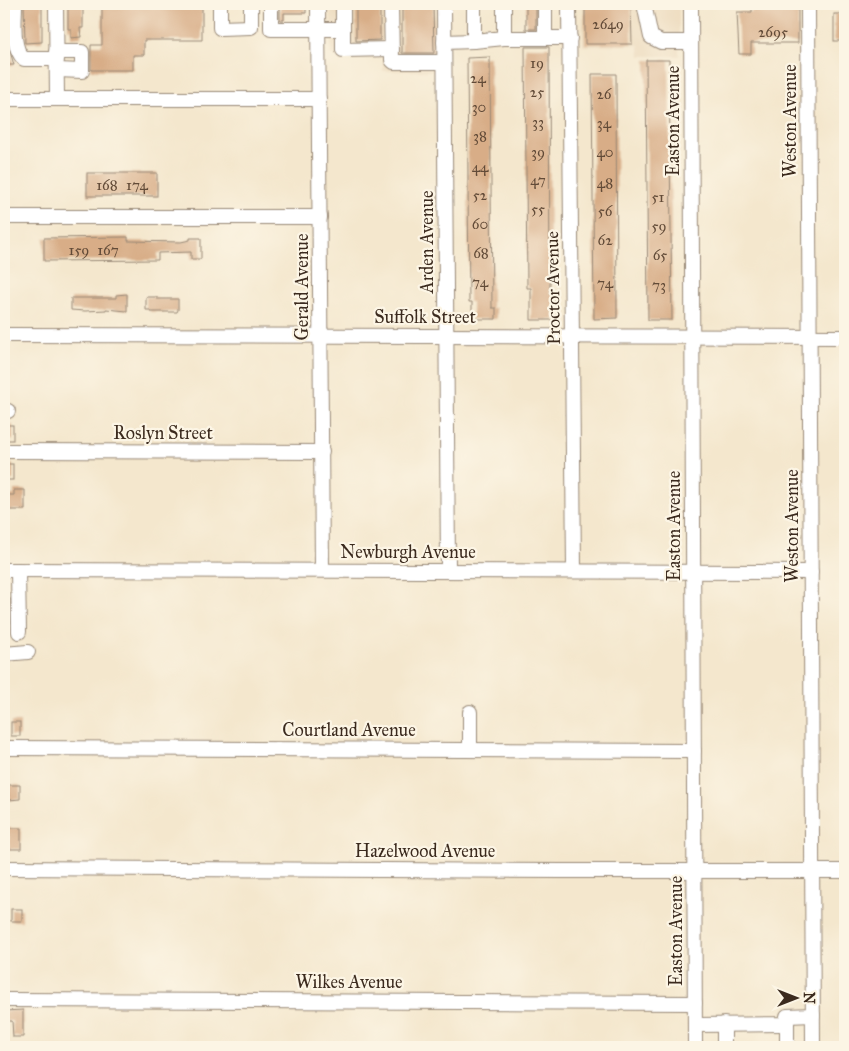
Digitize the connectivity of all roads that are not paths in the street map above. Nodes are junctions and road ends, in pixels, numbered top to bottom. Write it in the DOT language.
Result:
graph roads {
  1 [pos="15,4"];
  2 [pos="56,4"];
  3 [pos="220,4"];
  4 [pos="251,4"];
  5 [pos="271,4"];
  6 [pos="318,4"];
  7 [pos="343,4"];
  8 [pos="391,4"];
  9 [pos="444,4"];
  10 [pos="474,4"];
  11 [pos="504,4"];
  12 [pos="545,4"];
  13 [pos="569,4"];
  14 [pos="644,4"];
  15 [pos="691,4"];
  16 [pos="808,4"];
  17 [pos="343,29"];
  18 [pos="318,30"];
  19 [pos="504,38"];
  20 [pos="545,38"];
  21 [pos="570,38"];
  22 [pos="474,41"];
  23 [pos="444,42"];
  24 [pos="691,42"];
  25 [pos="392,49"];
  26 [pos="57,61"];
  27 [pos="444,62"];
  28 [pos="58,98"];
  29 [pos="4,99"];
  30 [pos="319,99"];
  31 [pos="4,217"];
  32 [pos="320,217"];
  33 [pos="4,334"];
  34 [pos="321,335"];
  35 [pos="446,336"];
  36 [pos="572,336"];
  37 [pos="692,337"];
  38 [pos="810,337"];
  39 [pos="845,337"];
  40 [pos="4,450"];
  41 [pos="322,452"];
  42 [pos="11,570"];
  43 [pos="322,570"];
  44 [pos="448,571"];
  45 [pos="574,571"];
  46 [pos="693,572"];
  47 [pos="811,572"];
  48 [pos="18,632"];
  49 [pos="28,652"];
  50 [pos="4,654"];
  51 [pos="470,712"];
  52 [pos="4,748"];
  53 [pos="470,750"];
  54 [pos="694,751"];
  55 [pos="4,868"];
  56 [pos="694,871"];
  57 [pos="812,871"];
  58 [pos="845,871"];
  59 [pos="4,1000"];
  60 [pos="695,1003"];
  61 [pos="813,1015"];
  62 [pos="724,1024"];
  63 [pos="787,1024"];
  64 [pos="695,1025"];
  65 [pos="695,1047"];
  66 [pos="724,1047"];
  67 [pos="787,1047"];
  68 [pos="813,1047"];
  1 -- 26 [label="street"];
  2 -- 26 [label="street"];
  3 -- 4 [label="street"];
  5 -- 18 [label="street"];
  6 -- 18 [label="street, Gerald Avenue"];
  7 -- 17 [label="street"];
  8 -- 25 [label="street"];
  9 -- 23 [label="street, Arden Avenue"];
  10 -- 22 [label="street"];
  11 -- 19 [label="street"];
  12 -- 20 [label="street"];
  13 -- 21 [label="street, Proctor Avenue"];
  14 -- 24 [label="street"];
  15 -- 24 [label="street, Easton Avenue"];
  16 -- 38 [label="street, Weston Avenue"];
  17 -- 18 [label="street"];
  17 -- 25 [label="street"];
  18 -- 30 [label="street, Gerald Avenue"];
  19 -- 20 [label="street"];
  19 -- 22 [label="street"];
  20 -- 21 [label="street"];
  21 -- 36 [label="street, Proctor Avenue"];
  22 -- 23 [label="street"];
  23 -- 27 [label="street, Arden Avenue"];
  24 -- 37 [label="street, Easton Avenue"];
  25 -- 27 [label="street"];
  26 -- 26 [label="street"];
  26 -- 28 [label="street"];
  27 -- 35 [label="street, Arden Avenue"];
  28 -- 29 [label="street"];
  28 -- 30 [label="street"];
  30 -- 32 [label="street, Gerald Avenue"];
  31 -- 32 [label="street"];
  32 -- 34 [label="street, Gerald Avenue"];
  33 -- 34 [label="street, Suffolk Street"];
  34 -- 35 [label="street, Suffolk Street"];
  34 -- 41 [label="street, Gerald Avenue"];
  35 -- 36 [label="street, Suffolk Street"];
  35 -- 44 [label="street, Arden Avenue"];
  36 -- 37 [label="street, Suffolk Street"];
  36 -- 45 [label="street, Proctor Avenue"];
  37 -- 38 [label="street, Suffolk Street"];
  37 -- 46 [label="street, Easton Avenue"];
  38 -- 39 [label="street, Suffolk Street"];
  38 -- 47 [label="street, Weston Avenue"];
  40 -- 41 [label="street, Roslyn Street"];
  41 -- 43 [label="street, Gerald Avenue"];
  42 -- 43 [label="street, Newburgh Avenue"];
  42 -- 48 [label="street"];
  43 -- 44 [label="street, Newburgh Avenue"];
  44 -- 45 [label="street, Newburgh Avenue"];
  45 -- 46 [label="street, Newburgh Avenue"];
  46 -- 47 [label="street, Newburgh Avenue"];
  46 -- 54 [label="street, Easton Avenue"];
  47 -- 57 [label="street, Weston Avenue"];
  49 -- 50 [label="street"];
  51 -- 53 [label="street"];
  52 -- 53 [label="street, Courtland Avenue"];
  53 -- 54 [label="street, Courtland Avenue"];
  54 -- 56 [label="street, Easton Avenue"];
  55 -- 56 [label="street, Hazelwood Avenue"];
  56 -- 57 [label="street, Hazelwood Avenue"];
  56 -- 60 [label="street, Easton Avenue"];
  57 -- 58 [label="street, Hazelwood Avenue"];
  57 -- 61 [label="street, Weston Avenue"];
  59 -- 60 [label="street, Wilkes Avenue"];
  60 -- 64 [label="street, Easton Avenue"];
  61 -- 63 [label="street"];
  61 -- 68 [label="street, Weston Avenue"];
  62 -- 63 [label="street"];
  62 -- 64 [label="street"];
  62 -- 66 [label="street"];
  63 -- 67 [label="street"];
  64 -- 65 [label="street, Easton Avenue"];
}
